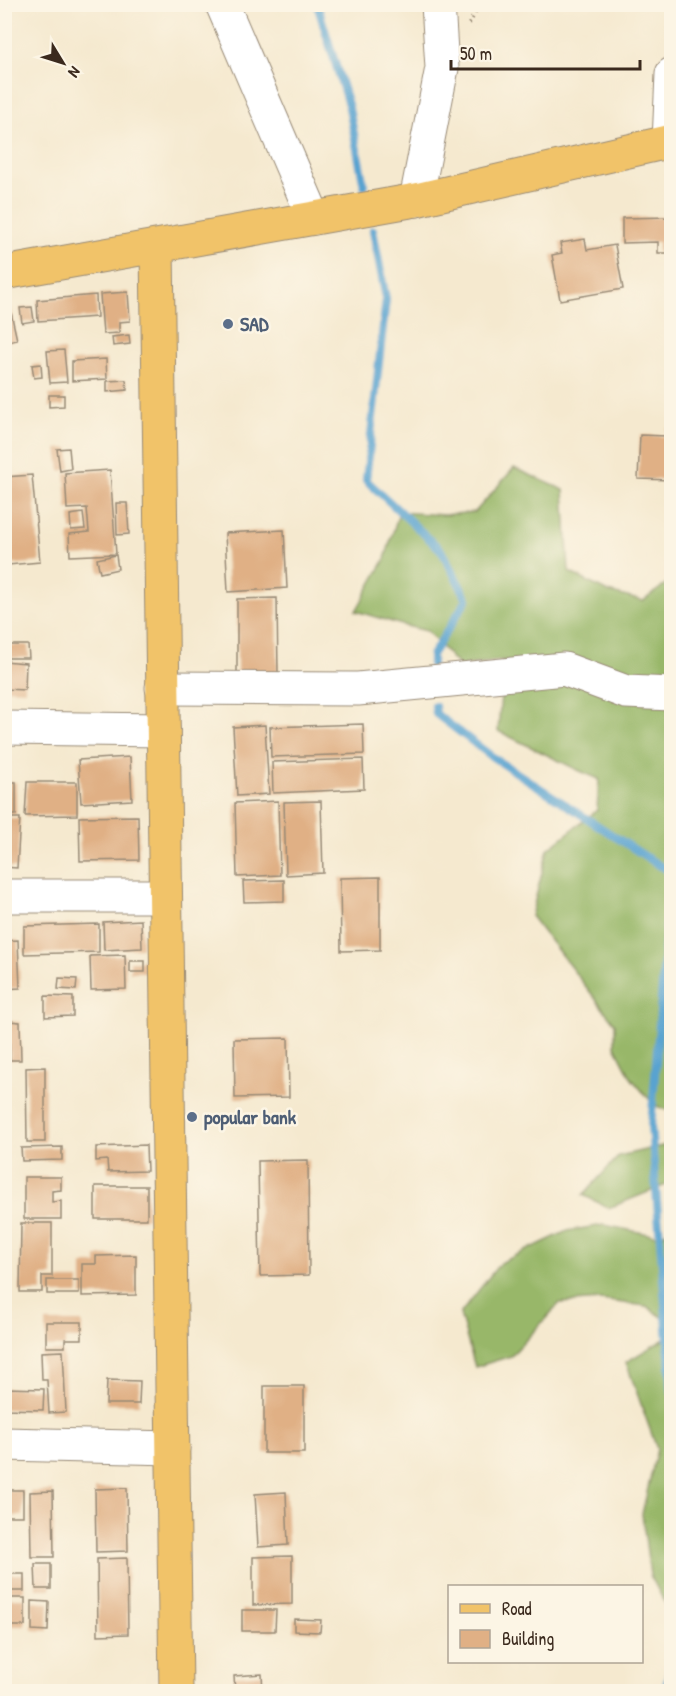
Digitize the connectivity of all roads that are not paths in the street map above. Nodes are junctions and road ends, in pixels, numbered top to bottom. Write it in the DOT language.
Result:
graph roads {
  1 [pos="222,4"];
  2 [pos="438,4"];
  3 [pos="672,74"];
  4 [pos="670,141"];
  5 [pos="416,200"];
  6 [pos="314,218"];
  7 [pos="157,247"];
  8 [pos="4,273"];
  9 [pos="162,688"];
  10 [pos="672,694"];
  11 [pos="4,728"];
  12 [pos="163,730"];
  13 [pos="4,896"];
  14 [pos="165,896"];
  15 [pos="4,1444"];
  16 [pos="173,1448"];
  17 [pos="176,1692"];
  1 -- 6 [label="street"];
  2 -- 5 [label="street"];
  3 -- 4 [label="street"];
  4 -- 5 [label="main road"];
  5 -- 6 [label="main road"];
  6 -- 7 [label="main road"];
  7 -- 8 [label="main road"];
  7 -- 9 [label="main road"];
  9 -- 10 [label="street"];
  9 -- 12 [label="main road"];
  11 -- 12 [label="street"];
  12 -- 14 [label="main road"];
  13 -- 14 [label="street"];
  14 -- 16 [label="main road"];
  15 -- 16 [label="street"];
  16 -- 17 [label="main road"];
}
